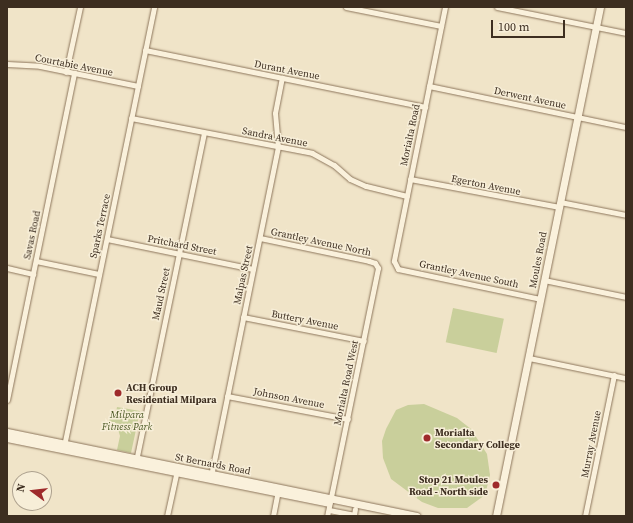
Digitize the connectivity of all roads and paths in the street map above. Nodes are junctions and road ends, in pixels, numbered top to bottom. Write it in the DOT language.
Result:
graph roads {
  1 [pos="80,7"];
  2 [pos="154,7"];
  3 [pos="346,7"];
  4 [pos="445,7"];
  5 [pos="497,7"];
  6 [pos="600,7"];
  7 [pos="441,26"];
  8 [pos="596,27"];
  9 [pos="626,33"];
  10 [pos="145,50"];
  11 [pos="7,64"];
  12 [pos="66,72"];
  13 [pos="74,73"];
  14 [pos="282,78"];
  15 [pos="138,86"];
  16 [pos="429,86"];
  17 [pos="425,107"];
  18 [pos="577,117"];
  19 [pos="131,118"];
  20 [pos="626,127"];
  21 [pos="204,133"];
  22 [pos="278,147"];
  23 [pos="410,180"];
  24 [pos="407,196"];
  25 [pos="560,205"];
  26 [pos="626,216"];
  27 [pos="260,238"];
  28 [pos="107,239"];
  29 [pos="179,253"];
  30 [pos="36,261"];
  31 [pos="377,266"];
  32 [pos="395,266"];
  33 [pos="7,268"];
  34 [pos="253,269"];
  35 [pos="33,274"];
  36 [pos="99,274"];
  37 [pos="544,280"];
  38 [pos="626,297"];
  39 [pos="540,299"];
  40 [pos="244,317"];
  41 [pos="364,341"];
  42 [pos="528,358"];
  43 [pos="614,375"];
  44 [pos="626,378"];
  45 [pos="227,396"];
  46 [pos="7,400"];
  47 [pos="348,419"];
  48 [pos="7,432"];
  49 [pos="7,438"];
  50 [pos="64,447"];
  51 [pos="136,461"];
  52 [pos="177,470"];
  53 [pos="211,476"];
  54 [pos="278,490"];
  55 [pos="329,507"];
  56 [pos="167,516"];
  57 [pos="273,516"];
  58 [pos="392,516"];
  59 [pos="416,516"];
  60 [pos="496,516"];
  61 [pos="585,516"];
  1 -- 12 [label="street"];
  2 -- 10 [label="street, Sparks Terrace"];
  3 -- 7 [label="street"];
  4 -- 7 [label="street, Morialta Road"];
  5 -- 8 [label="street"];
  6 -- 8 [label="main road, Moules Road"];
  7 -- 16 [label="street, Morialta Road"];
  8 -- 9 [label="street"];
  8 -- 18 [label="main road, Moules Road"];
  10 -- 14 [label="street, Durant Avenue"];
  10 -- 15 [label="street, Sparks Terrace"];
  11 -- 12 [label="street, Courtabie Avenue"];
  12 -- 13 [label="street, Courtabie Avenue"];
  13 -- 15 [label="street, Courtabie Avenue"];
  13 -- 30 [label="street, Savas Road"];
  14 -- 17 [label="street, Durant Avenue"];
  14 -- 22 [label="street, Malpas Street"];
  15 -- 19 [label="street, Sparks Terrace"];
  16 -- 17 [label="street, Morialta Road"];
  16 -- 18 [label="street, Derwent Avenue"];
  17 -- 23 [label="street, Morialta Road"];
  18 -- 20 [label="street, Derwent Avenue"];
  18 -- 25 [label="main road, Moules Road"];
  19 -- 21 [label="street, Sandra Avenue"];
  19 -- 28 [label="street, Sparks Terrace"];
  21 -- 22 [label="street, Sandra Avenue"];
  21 -- 29 [label="street, Maud Street"];
  22 -- 24 [label="street, Sandra Avenue"];
  22 -- 27 [label="street, Malpas Street"];
  23 -- 24 [label="street, Morialta Road"];
  23 -- 25 [label="street, Egerton Avenue"];
  24 -- 32 [label="street, Morialta Road"];
  25 -- 26 [label="street, Egerton Avenue"];
  25 -- 37 [label="main road, Moules Road"];
  27 -- 31 [label="street, Grantley Avenue North"];
  27 -- 34 [label="street, Malpas Street"];
  28 -- 29 [label="street, Pritchard Street"];
  28 -- 36 [label="street, Sparks Terrace"];
  29 -- 34 [label="street, Pritchard Street"];
  29 -- 51 [label="street, Maud Street"];
  30 -- 35 [label="street, Savas Road"];
  30 -- 36 [label="street"];
  31 -- 41 [label="street, Morialta Road West"];
  32 -- 39 [label="street, Grantley Avenue South"];
  33 -- 35 [label="street"];
  34 -- 40 [label="street, Malpas Street"];
  35 -- 46 [label="street, Savas Road"];
  36 -- 50 [label="street, Sparks Terrace"];
  37 -- 38 [label="street"];
  37 -- 39 [label="main road, Moules Road"];
  39 -- 42 [label="main road, Moules Road"];
  40 -- 41 [label="street, Buttery Avenue"];
  40 -- 45 [label="street, Malpas Street"];
  41 -- 47 [label="street, Morialta Road West"];
  42 -- 43 [label="street"];
  42 -- 60 [label="main road, Moules Road"];
  43 -- 44 [label="street"];
  43 -- 61 [label="street, Murray Avenue"];
  45 -- 47 [label="street, Johnson Avenue"];
  45 -- 53 [label="street, Malpas Street"];
  47 -- 55 [label="street, Morialta Road West"];
  48 -- 50 [label="main road, St Bernards Road"];
  49 -- 50 [label="main road, St Bernards Road"];
  50 -- 51 [label="main road, St Bernards Road"];
  51 -- 52 [label="main road, St Bernards Road"];
  52 -- 53 [label="main road, St Bernards Road"];
  52 -- 56 [label="street"];
  53 -- 54 [label="main road, St Bernards Road"];
  54 -- 55 [label="main road, St Bernards Road"];
  54 -- 57 [label="street"];
  55 -- 58 [label="main road, St Bernards Road"];
  55 -- 59 [label="main road, St Bernards Road"];
}
